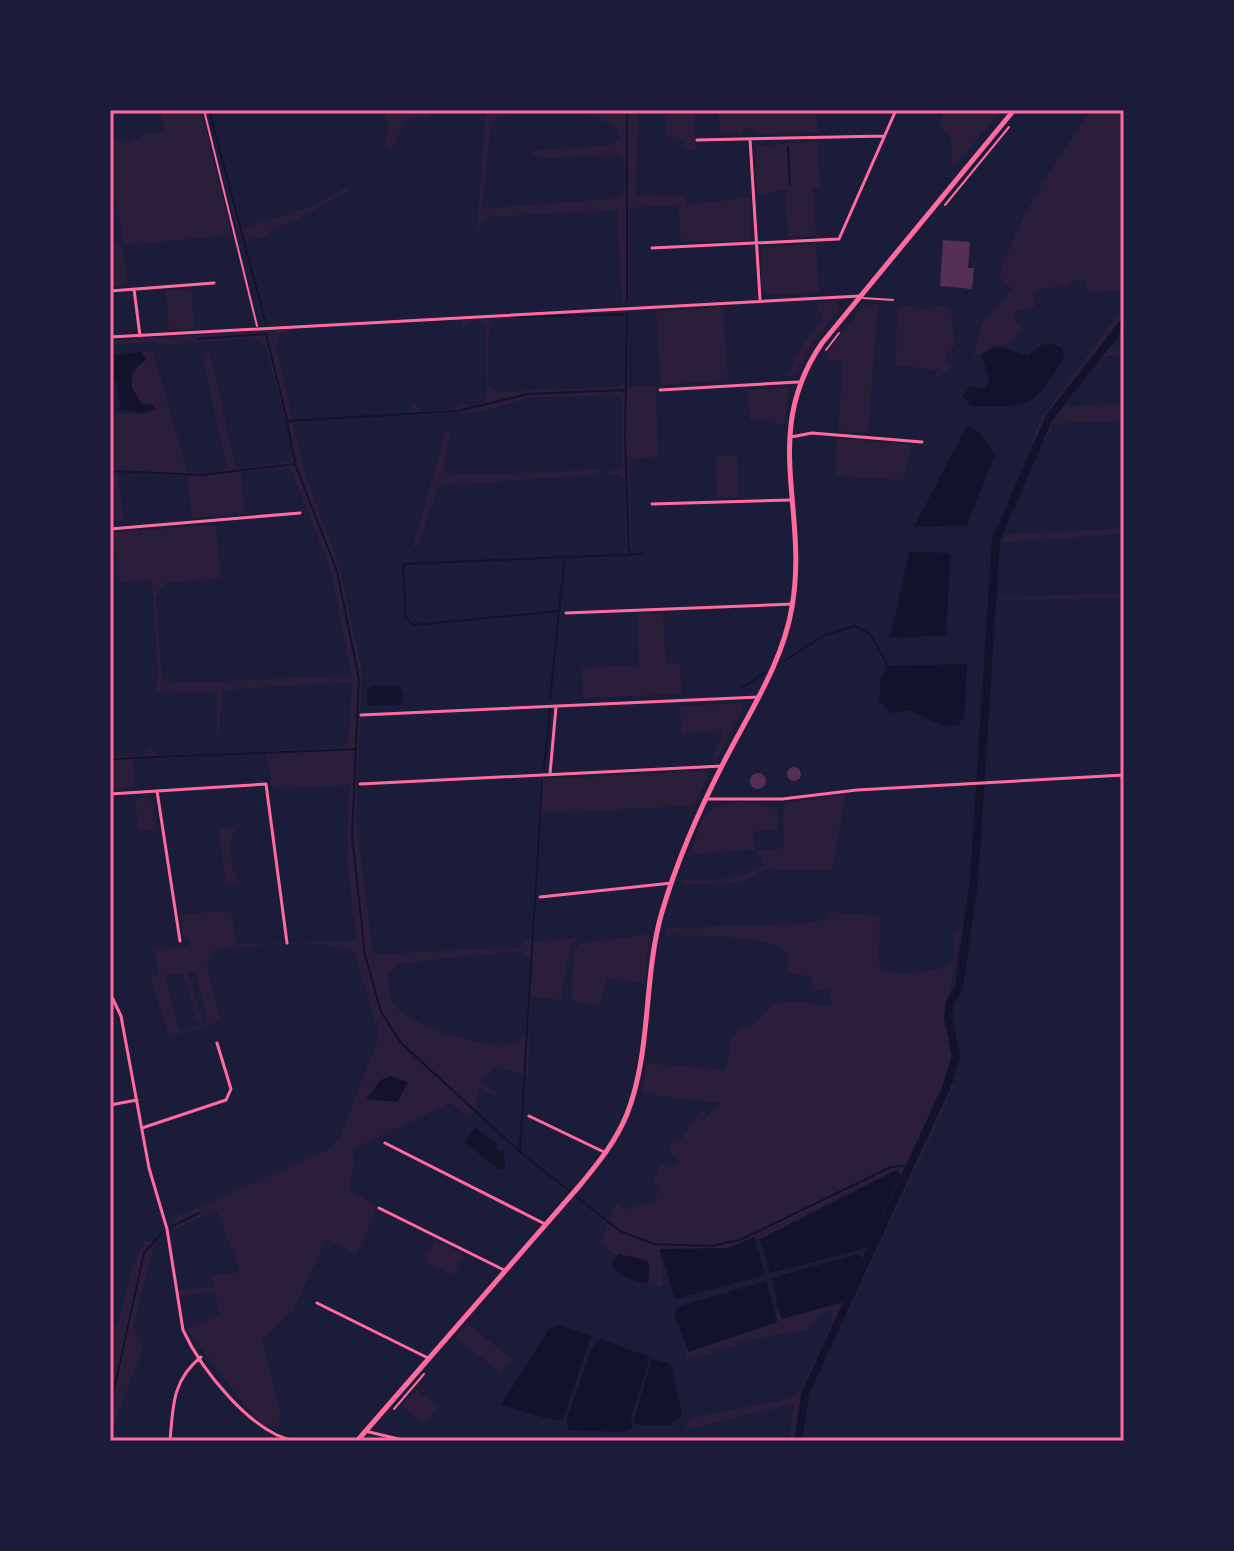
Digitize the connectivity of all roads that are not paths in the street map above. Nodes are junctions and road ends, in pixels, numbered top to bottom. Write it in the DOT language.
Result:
graph roads {
  1 [pos="204,110"];
  2 [pos="896,110"];
  3 [pos="1014,110"];
  4 [pos="884,136"];
  5 [pos="750,139"];
  6 [pos="697,140"];
  7 [pos="757,244"];
  8 [pos="652,248"];
  9 [pos="214,283"];
  10 [pos="134,289"];
  11 [pos="110,291"];
  12 [pos="860,296"];
  13 [pos="760,299"];
  14 [pos="893,300"];
  15 [pos="258,328"];
  16 [pos="140,336"];
  17 [pos="110,337"];
  18 [pos="798,382"];
  19 [pos="660,390"];
  20 [pos="789,438"];
  21 [pos="922,442"];
  22 [pos="793,500"];
  23 [pos="652,504"];
  24 [pos="300,513"];
  25 [pos="110,529"];
  26 [pos="793,604"];
  27 [pos="566,613"];
  28 [pos="759,697"];
  29 [pos="556,705"];
  30 [pos="361,715"];
  31 [pos="722,766"];
  32 [pos="550,774"];
  33 [pos="1124,775"];
  34 [pos="360,784"];
  35 [pos="157,791"];
  36 [pos="110,794"];
  37 [pos="705,799"];
  38 [pos="672,883"];
  39 [pos="540,897"];
  40 [pos="180,941"];
  41 [pos="287,943"];
  42 [pos="110,993"];
  43 [pos="217,1043"];
  44 [pos="137,1100"];
  45 [pos="110,1105"];
  46 [pos="529,1116"];
  47 [pos="142,1128"];
  48 [pos="385,1143"];
  49 [pos="606,1153"];
  50 [pos="379,1208"];
  51 [pos="545,1224"];
  52 [pos="504,1270"];
  53 [pos="317,1303"];
  54 [pos="201,1357"];
  55 [pos="428,1358"];
  56 [pos="365,1431"];
  57 [pos="170,1441"];
  58 [pos="295,1441"];
  59 [pos="357,1441"];
  60 [pos="407,1441"];
  1 -- 15 [label="street"];
  2 -- 4 [label="street"];
  3 -- 12 [label="main road"];
  4 -- 5 [label="street"];
  4 -- 7 [label="street"];
  5 -- 6 [label="street"];
  5 -- 7 [label="street"];
  7 -- 8 [label="street"];
  7 -- 13 [label="street"];
  9 -- 10 [label="street"];
  10 -- 11 [label="street"];
  10 -- 16 [label="street"];
  12 -- 13 [label="street"];
  12 -- 14 [label="street"];
  12 -- 18 [label="main road"];
  13 -- 15 [label="street"];
  15 -- 16 [label="street"];
  16 -- 17 [label="street"];
  18 -- 19 [label="street"];
  18 -- 20 [label="main road"];
  20 -- 21 [label="street"];
  20 -- 22 [label="main road"];
  22 -- 23 [label="street"];
  22 -- 26 [label="main road"];
  24 -- 25 [label="street"];
  26 -- 27 [label="street"];
  26 -- 28 [label="main road"];
  28 -- 29 [label="street"];
  28 -- 31 [label="main road"];
  29 -- 30 [label="street"];
  29 -- 32 [label="street"];
  31 -- 32 [label="street"];
  31 -- 37 [label="main road"];
  32 -- 34 [label="street"];
  33 -- 37 [label="street"];
  35 -- 36 [label="street"];
  35 -- 40 [label="street"];
  35 -- 41 [label="street"];
  37 -- 38 [label="main road"];
  38 -- 39 [label="street"];
  38 -- 49 [label="main road"];
  42 -- 44 [label="street"];
  43 -- 47 [label="street"];
  44 -- 45 [label="street"];
  44 -- 47 [label="street"];
  46 -- 49 [label="street"];
  47 -- 54 [label="street"];
  48 -- 51 [label="street"];
  49 -- 51 [label="main road"];
  50 -- 52 [label="street"];
  51 -- 52 [label="main road"];
  52 -- 55 [label="main road"];
  53 -- 55 [label="street"];
  54 -- 57 [label="street"];
  54 -- 58 [label="street"];
  55 -- 56 [label="main road"];
  56 -- 59 [label="main road"];
  56 -- 60 [label="street"];
}
